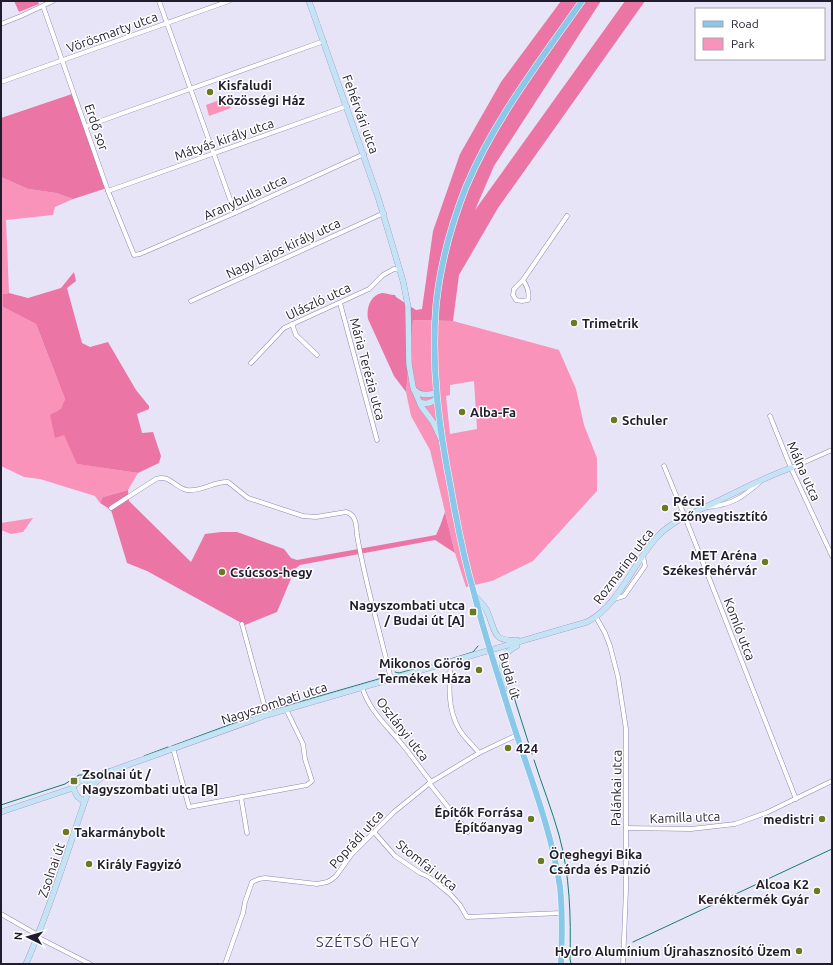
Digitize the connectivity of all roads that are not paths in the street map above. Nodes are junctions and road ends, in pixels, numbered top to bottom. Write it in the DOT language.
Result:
graph roads {
  1 [pos="53,1"];
  2 [pos="159,1"];
  3 [pos="229,1"];
  4 [pos="309,1"];
  5 [pos="582,1"];
  6 [pos="43,6"];
  7 [pos="167,23"];
  8 [pos="1,24"];
  9 [pos="324,41"];
  10 [pos="63,60"];
  11 [pos="1,82"];
  12 [pos="190,89"];
  13 [pos="347,106"];
  14 [pos="87,126"];
  15 [pos="213,154"];
  16 [pos="364,154"];
  17 [pos="108,190"];
  18 [pos="234,213"];
  19 [pos="384,213"];
  20 [pos="567,216"];
  21 [pos="134,255"];
  22 [pos="400,270"];
  23 [pos="523,280"];
  24 [pos="191,301"];
  25 [pos="340,303"];
  26 [pos="292,324"];
  27 [pos="317,355"];
  28 [pos="251,363"];
  29 [pos="414,390"];
  30 [pos="436,396"];
  31 [pos="420,402"];
  32 [pos="770,416"];
  33 [pos="377,440"];
  34 [pos="443,443"];
  35 [pos="832,450"];
  36 [pos="664,466"];
  37 [pos="790,468"];
  38 [pos="111,508"];
  39 [pos="686,517"];
  40 [pos="832,556"];
  41 [pos="474,595"];
  42 [pos="596,617"];
  43 [pos="242,624"];
  44 [pos="527,640"];
  45 [pos="491,650"];
  46 [pos="451,662"];
  47 [pos="391,679"];
  48 [pos="362,687"];
  49 [pos="504,695"];
  50 [pos="286,709"];
  51 [pos="267,715"];
  52 [pos="517,735"];
  53 [pos="173,748"];
  54 [pos="479,753"];
  55 [pos="832,781"];
  56 [pos="430,782"];
  57 [pos="95,783"];
  58 [pos="73,788"];
  59 [pos="241,797"];
  60 [pos="796,799"];
  61 [pos="84,802"];
  62 [pos="1,812"];
  63 [pos="626,828"];
  64 [pos="374,832"];
  65 [pos="468,832"];
  66 [pos="247,834"];
  67 [pos="562,913"];
  68 [pos="1,914"];
  69 [pos="38,936"];
  70 [pos="26,964"];
  71 [pos="90,964"];
  72 [pos="225,964"];
  73 [pos="561,964"];
  74 [pos="623,964"];
  1 -- 6 [label="street"];
  2 -- 7 [label="street"];
  3 -- 7 [label="street, Vörösmarty utca"];
  4 -- 9 [label="street, Fehérvári utca"];
  5 -- 30 [label="main road, Budai út"];
  6 -- 8 [label="street"];
  6 -- 10 [label="street, Erdő sor"];
  7 -- 10 [label="street, Vörösmarty utca"];
  7 -- 12 [label="street"];
  9 -- 12 [label="street"];
  9 -- 13 [label="street, Fehérvári utca"];
  10 -- 11 [label="street, Vörösmarty utca"];
  10 -- 14 [label="street, Erdő sor"];
  12 -- 14 [label="street"];
  12 -- 15 [label="street"];
  13 -- 15 [label="street, Mátyás király utca"];
  13 -- 16 [label="street, Fehérvári utca"];
  14 -- 17 [label="street, Erdő sor"];
  15 -- 17 [label="street, Mátyás király utca"];
  15 -- 18 [label="street"];
  16 -- 18 [label="street, Aranybulla utca"];
  16 -- 19 [label="street, Fehérvári utca"];
  17 -- 21 [label="street, Erdő sor"];
  18 -- 21 [label="street, Aranybulla utca"];
  19 -- 22 [label="street, Fehérvári utca"];
  19 -- 24 [label="street, Nagy Lajos király utca"];
  20 -- 23 [label="street"];
  22 -- 25 [label="street, Ulászló utca"];
  22 -- 29 [label="street, Fehérvári utca"];
  23 -- 23 [label="street"];
  25 -- 26 [label="street, Ulászló utca"];
  25 -- 33 [label="street, Mária Terézia utca"];
  26 -- 27 [label="street"];
  26 -- 28 [label="street, Ulászló utca"];
  29 -- 30 [label="street"];
  29 -- 31 [label="street, Fehérvári utca"];
  30 -- 31 [label="street"];
  30 -- 34 [label="main road, Budai út"];
  31 -- 34 [label="street, Fehérvári utca"];
  32 -- 37 [label="street, Málna utca"];
  34 -- 41 [label="main road, Budai út"];
  35 -- 37 [label="street, Rozmaring utca"];
  36 -- 39 [label="street, Komló utca"];
  37 -- 39 [label="street, Rozmaring utca"];
  37 -- 40 [label="street, Málna utca"];
  38 -- 47 [label="street"];
  39 -- 42 [label="street, Rozmaring utca"];
  39 -- 60 [label="street, Komló utca"];
  41 -- 44 [label="street"];
  41 -- 45 [label="main road, Budai út"];
  42 -- 44 [label="street, Rozmaring utca"];
  42 -- 63 [label="street, Palánkai utca"];
  43 -- 51 [label="street"];
  44 -- 45 [label="street, Rozmaring utca"];
  44 -- 49 [label="street"];
  45 -- 46 [label="street, Nagyszombati utca"];
  45 -- 49 [label="main road, Budai út"];
  46 -- 47 [label="street, Nagyszombati utca"];
  46 -- 54 [label="street"];
  47 -- 48 [label="street, Nagyszombati utca"];
  48 -- 50 [label="street, Nagyszombati utca"];
  48 -- 56 [label="street, Oszlányi utca"];
  49 -- 52 [label="main road, Budai út"];
  50 -- 51 [label="street, Nagyszombati utca"];
  50 -- 59 [label="street"];
  51 -- 53 [label="street, Nagyszombati utca"];
  52 -- 54 [label="street, Poprádi utca"];
  52 -- 67 [label="main road, Budai út"];
  53 -- 57 [label="street, Nagyszombati utca"];
  53 -- 59 [label="street"];
  54 -- 56 [label="street, Poprádi utca"];
  55 -- 60 [label="street, Kamilla utca"];
  56 -- 64 [label="street, Poprádi utca"];
  56 -- 65 [label="street, Oszlányi utca"];
  57 -- 58 [label="street"];
  57 -- 61 [label="street, Zsolnai út"];
  58 -- 61 [label="street"];
  58 -- 62 [label="street"];
  59 -- 66 [label="street"];
  60 -- 63 [label="street, Kamilla utca"];
  61 -- 69 [label="street, Zsolnai út"];
  63 -- 74 [label="street, Palánkai utca"];
  64 -- 67 [label="street, Stomfai utca"];
  64 -- 72 [label="street, Poprádi utca"];
  67 -- 73 [label="main road, Budai út"];
  68 -- 69 [label="street"];
  69 -- 70 [label="street, Zsolnai út"];
  69 -- 71 [label="street"];
}
